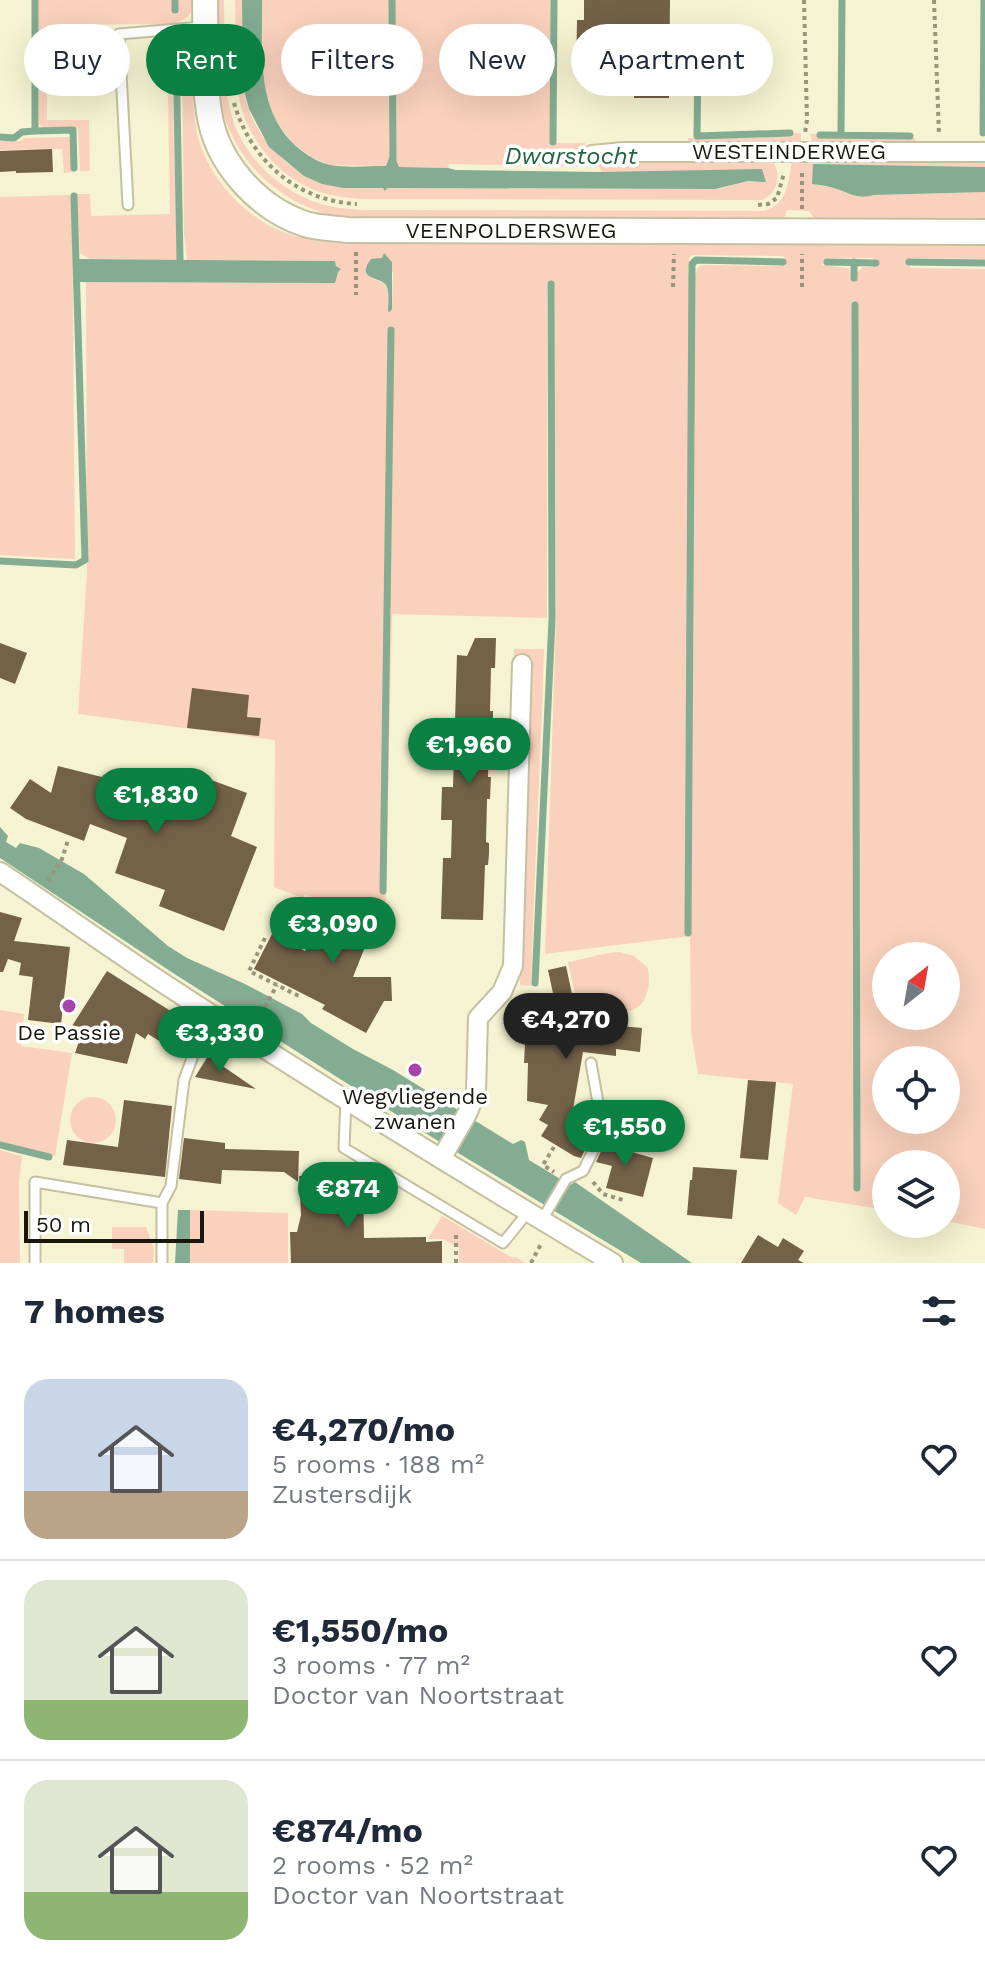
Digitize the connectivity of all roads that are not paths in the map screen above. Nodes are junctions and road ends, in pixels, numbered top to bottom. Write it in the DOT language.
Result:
graph roads {
  1 [pos="205,0"];
  2 [pos="206,24"];
  3 [pos="146,32"];
  4 [pos="207,96"];
  5 [pos="985,152"];
  6 [pos="592,155"];
  7 [pos="128,205"];
  8 [pos="985,232"];
  9 [pos="522,664"];
  10 [pos="0,872"];
  11 [pos="211,1014"];
  12 [pos="591,1063"];
  13 [pos="346,1100"];
  14 [pos="443,1156"];
  15 [pos="162,1203"];
  16 [pos="539,1214"];
  17 [pos="35,1263"];
  18 [pos="162,1263"];
  19 [pos="613,1263"];
  1 -- 2 [label="street, VEENPOLDERSWEG"];
  3 -- 7 [label="lane"];
  4 -- 8 [label="street, VEENPOLDERSWEG"];
  5 -- 6 [label="street, WESTEINDERWEG"];
  9 -- 14 [label="street"];
  10 -- 11 [label="street"];
  11 -- 13 [label="street"];
  11 -- 15 [label="lane"];
  12 -- 16 [label="lane"];
  13 -- 14 [label="street"];
  13 -- 16 [label="lane"];
  14 -- 16 [label="street"];
  15 -- 17 [label="lane"];
  15 -- 18 [label="lane"];
  16 -- 19 [label="street"];
}
